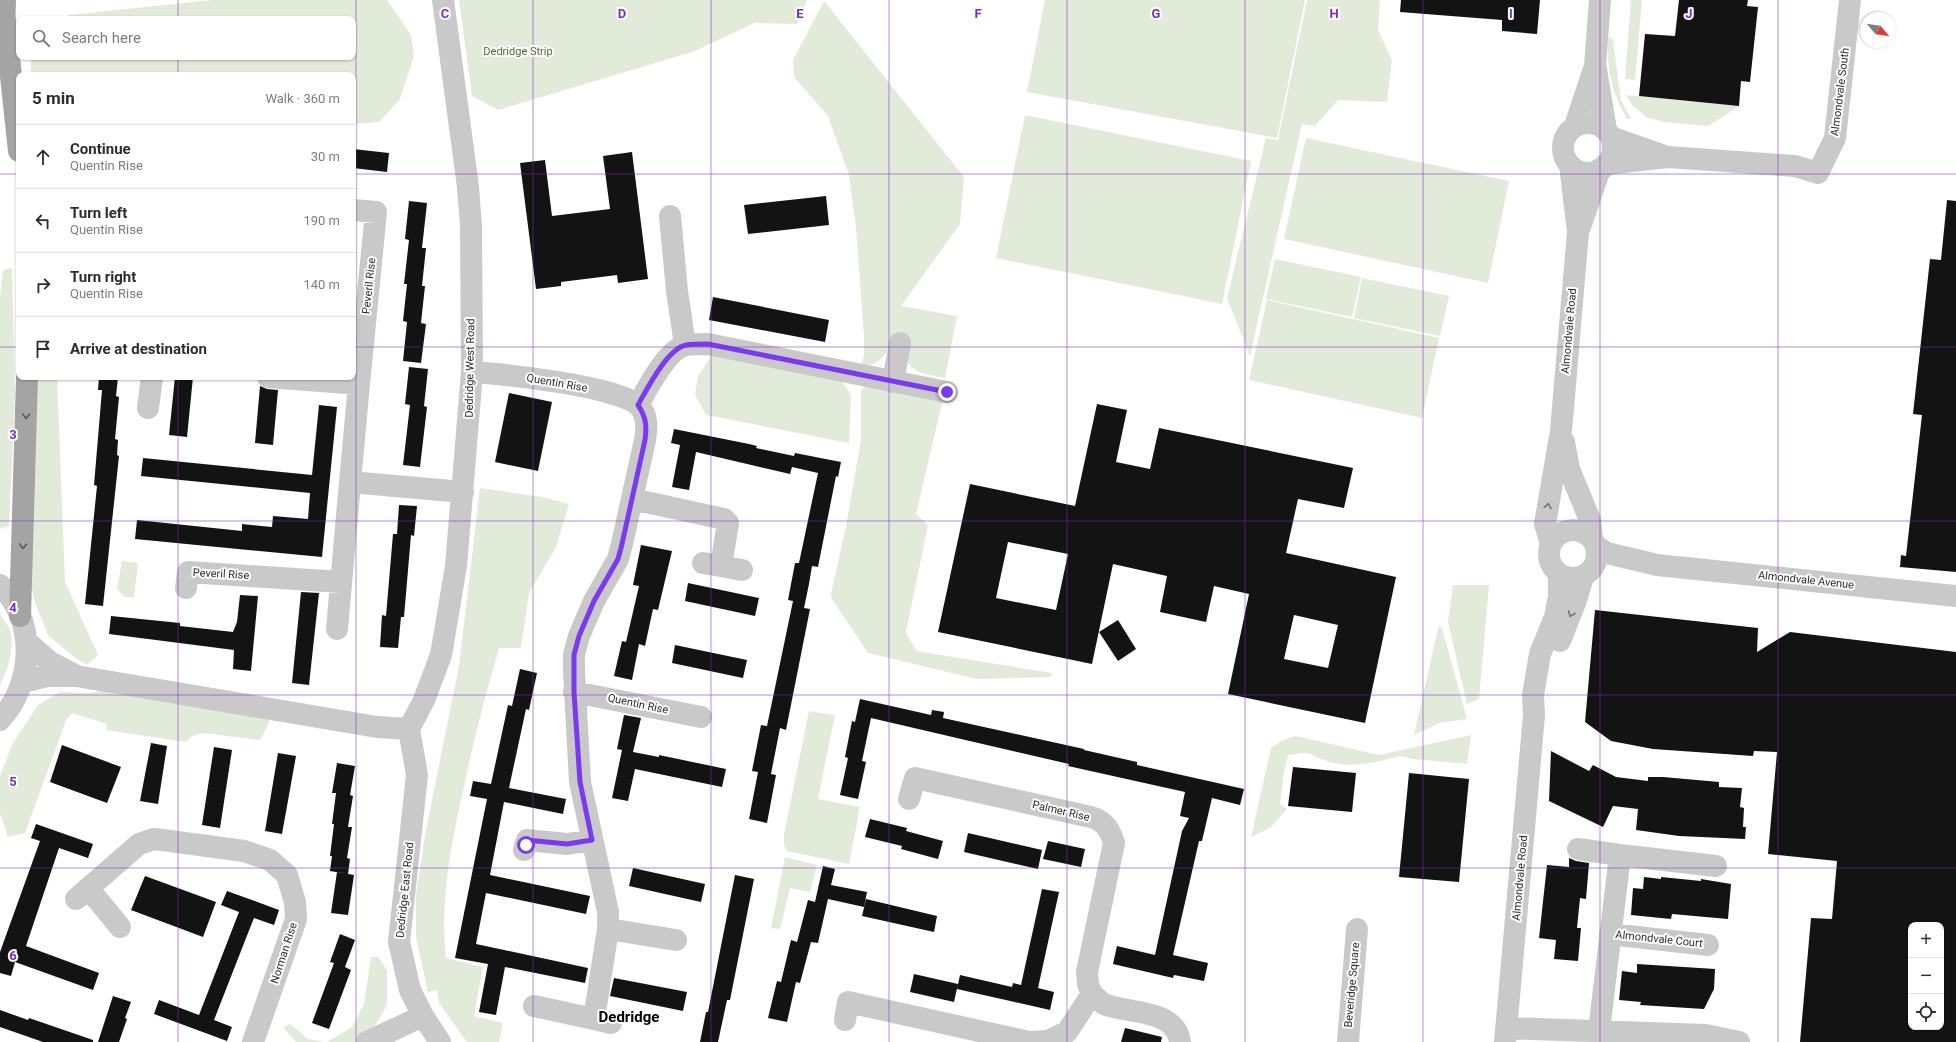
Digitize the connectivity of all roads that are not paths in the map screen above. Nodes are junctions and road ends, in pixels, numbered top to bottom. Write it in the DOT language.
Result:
graph roads {
  1 [pos="443,0"];
  2 [pos="1600,0"];
  3 [pos="1850,0"];
  4 [pos="5,10"];
  5 [pos="1595,66"];
  6 [pos="0,112"];
  7 [pos="16,121"];
  8 [pos="1575,126"];
  9 [pos="1608,134"];
  10 [pos="1668,157"];
  11 [pos="1570,165"];
  12 [pos="1603,167"];
  13 [pos="356,210"];
  14 [pos="670,216"];
  15 [pos="1578,232"];
  16 [pos="900,343"];
  17 [pos="685,345"];
  18 [pos="472,372"];
  19 [pos="27,380"];
  20 [pos="152,380"];
  21 [pos="307,380"];
  22 [pos="893,382"];
  23 [pos="359,384"];
  24 [pos="947,392"];
  25 [pos="638,405"];
  26 [pos="148,408"];
  27 [pos="1561,431"];
  28 [pos="350,482"];
  29 [pos="462,492"];
  30 [pos="632,499"];
  31 [pos="1594,543"];
  32 [pos="1551,544"];
  33 [pos="1657,564"];
  34 [pos="742,570"];
  35 [pos="1559,574"];
  36 [pos="1587,574"];
  37 [pos="341,582"];
  38 [pos="0,585"];
  39 [pos="186,588"];
  40 [pos="1956,596"];
  41 [pos="20,616"];
  42 [pos="338,629"];
  43 [pos="26,642"];
  44 [pos="76,676"];
  45 [pos="23,682"];
  46 [pos="574,692"];
  47 [pos="1534,715"];
  48 [pos="701,717"];
  49 [pos="0,720"];
  50 [pos="409,729"];
  51 [pos="909,799"];
  52 [pos="527,839"];
  53 [pos="592,840"];
  54 [pos="1578,849"];
  55 [pos="1620,855"];
  56 [pos="1716,866"];
  57 [pos="120,927"];
  58 [pos="1357,928"];
  59 [pos="608,929"];
  60 [pos="1610,934"];
  61 [pos="676,940"];
  62 [pos="1708,944"];
  63 [pos="1092,994"];
  64 [pos="848,1003"];
  65 [pos="534,1006"];
  66 [pos="423,1016"];
  67 [pos="1599,1031"];
  68 [pos="1505,1035"];
  69 [pos="253,1042"];
  70 [pos="367,1042"];
  71 [pos="440,1042"];
  72 [pos="1180,1042"];
  73 [pos="1348,1042"];
  74 [pos="1739,1042"];
  1 -- 18 [label="street, Dedridge West Road"];
  2 -- 5 [label="street"];
  3 -- 10 [label="street, Almondvale South"];
  4 -- 6 [label="main road"];
  4 -- 7 [label="main road"];
  5 -- 8 [label="street"];
  5 -- 9 [label="street"];
  8 -- 9 [label="street"];
  8 -- 11 [label="street"];
  9 -- 10 [label="street, Almondvale South"];
  9 -- 12 [label="street"];
  10 -- 12 [label="street, Almondvale South"];
  11 -- 12 [label="street"];
  11 -- 15 [label="street, Almondvale Road"];
  12 -- 15 [label="street, Almondvale Road"];
  13 -- 23 [label="street, Peveril Rise"];
  14 -- 17 [label="street"];
  15 -- 27 [label="street, Almondvale Road"];
  16 -- 22 [label="street"];
  17 -- 22 [label="street"];
  17 -- 25 [label="street"];
  18 -- 25 [label="street, Quentin Rise"];
  18 -- 29 [label="street, Dedridge West Road"];
  19 -- 41 [label="main road, one-way"];
  20 -- 26 [label="street"];
  21 -- 23 [label="street"];
  22 -- 24 [label="street"];
  23 -- 28 [label="street, Peveril Rise"];
  25 -- 30 [label="street"];
  27 -- 31 [label="street, Almondvale Road"];
  32 -- 27 [label="street, Almondvale Road, one-way"];
  28 -- 29 [label="street"];
  28 -- 37 [label="street, Peveril Rise"];
  29 -- 50 [label="street, Dedridge West Road"];
  30 -- 34 [label="street"];
  30 -- 46 [label="street"];
  31 -- 32 [label="street"];
  31 -- 33 [label="street, Almondvale Avenue"];
  31 -- 36 [label="street"];
  32 -- 35 [label="street"];
  33 -- 36 [label="street, Almondvale Avenue"];
  33 -- 40 [label="street, Almondvale Avenue"];
  35 -- 36 [label="street"];
  35 -- 47 [label="street, Almondvale Road"];
  36 -- 47 [label="street, Almondvale Road, one-way"];
  37 -- 39 [label="street, Peveril Rise"];
  37 -- 42 [label="street, Peveril Rise"];
  38 -- 41 [label="street"];
  41 -- 43 [label="street"];
  43 -- 44 [label="street"];
  43 -- 45 [label="street"];
  44 -- 45 [label="street"];
  44 -- 50 [label="street"];
  45 -- 49 [label="street"];
  46 -- 48 [label="street, Quentin Rise"];
  46 -- 53 [label="street"];
  47 -- 68 [label="street, Almondvale Road"];
  50 -- 66 [label="street, Dedridge East Road"];
  51 -- 63 [label="street, Palmer Rise"];
  52 -- 53 [label="street"];
  53 -- 59 [label="street"];
  54 -- 55 [label="street"];
  55 -- 56 [label="street"];
  55 -- 60 [label="street, Almondvale Court"];
  57 -- 69 [label="street, Norman Rise"];
  58 -- 73 [label="street, Beveridge Square"];
  59 -- 61 [label="street"];
  59 -- 65 [label="street"];
  60 -- 62 [label="street, Almondvale Court"];
  60 -- 67 [label="street, Almondvale Court"];
  63 -- 64 [label="street"];
  63 -- 72 [label="street"];
  66 -- 70 [label="street"];
  66 -- 71 [label="street, Dedridge East Road"];
  67 -- 68 [label="street"];
  67 -- 74 [label="street"];
}
